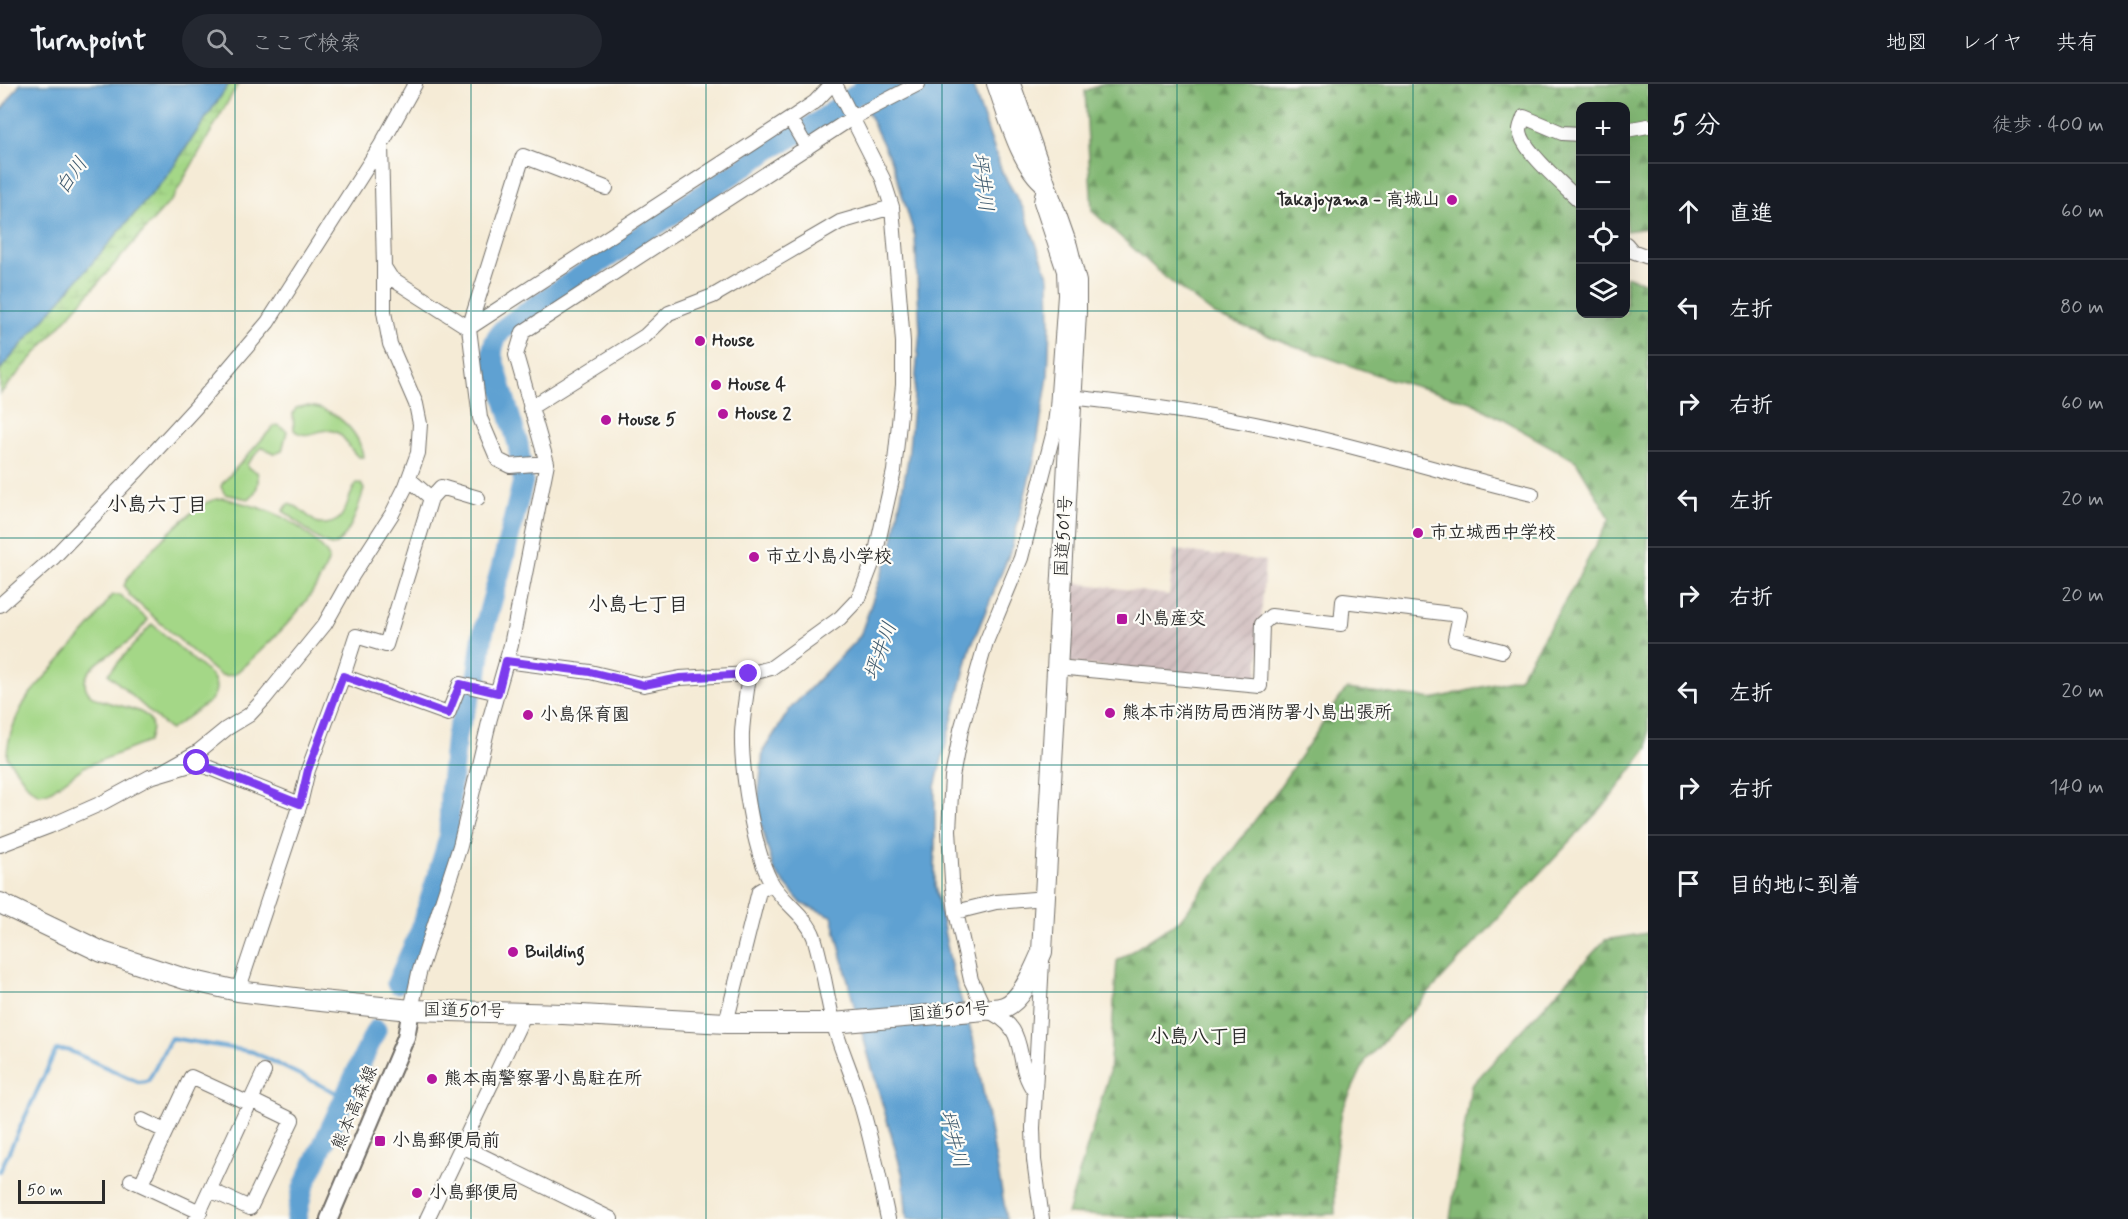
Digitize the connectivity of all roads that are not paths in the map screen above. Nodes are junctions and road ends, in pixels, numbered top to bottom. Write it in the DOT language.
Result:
graph roads {
  1 [pos="415,84"];
  2 [pos="918,84"];
  3 [pos="994,84"];
  4 [pos="1010,84"];
  5 [pos="834,85"];
  6 [pos="853,115"];
  7 [pos="790,119"];
  8 [pos="1648,126"];
  9 [pos="1630,129"];
  10 [pos="1576,134"];
  11 [pos="381,144"];
  12 [pos="807,148"];
  13 [pos="1044,186"];
  14 [pos="606,188"];
  15 [pos="1576,196"];
  16 [pos="892,207"];
  17 [pos="1630,249"];
  18 [pos="1648,257"];
  19 [pos="384,267"];
  20 [pos="469,328"];
  21 [pos="1070,396"];
  22 [pos="530,408"];
  23 [pos="547,463"];
  24 [pos="409,479"];
  25 [pos="1532,494"];
  26 [pos="431,498"];
  27 [pos="478,498"];
  28 [pos="0,605"];
  29 [pos="1502,651"];
  30 [pos="506,661"];
  31 [pos="1057,667"];
  32 [pos="749,674"];
  33 [pos="343,676"];
  34 [pos="498,693"];
  35 [pos="158,774"];
  36 [pos="300,804"];
  37 [pos="0,845"];
  38 [pos="771,884"];
  39 [pos="1046,898"];
  40 [pos="0,903"];
  41 [pos="956,912"];
  42 [pos="1042,952"];
  43 [pos="238,990"];
  44 [pos="411,1010"];
  45 [pos="982,1010"];
  46 [pos="525,1013"];
  47 [pos="837,1022"];
  48 [pos="726,1023"];
  49 [pos="264,1072"];
  50 [pos="1035,1092"];
  51 [pos="251,1102"];
  52 [pos="142,1120"];
  53 [pos="165,1131"];
  54 [pos="462,1146"];
  55 [pos="210,1190"];
  56 [pos="198,1215"];
  57 [pos="329,1219"];
  58 [pos="427,1219"];
  59 [pos="611,1219"];
  60 [pos="888,1219"];
  61 [pos="1042,1219"];
  1 -- 11 [label="street"];
  2 -- 6 [label="street"];
  3 -- 13 [label="street"];
  4 -- 13 [label="highway, 国道501号"];
  5 -- 6 [label="street"];
  5 -- 7 [label="street"];
  6 -- 12 [label="street"];
  6 -- 16 [label="street"];
  7 -- 12 [label="street"];
  7 -- 20 [label="street"];
  8 -- 9 [label="street"];
  10 -- 15 [label="street"];
  11 -- 19 [label="street"];
  11 -- 28 [label="street"];
  12 -- 22 [label="street"];
  13 -- 21 [label="highway, 国道501号"];
  13 -- 41 [label="street"];
  14 -- 20 [label="street"];
  16 -- 22 [label="street"];
  16 -- 32 [label="street"];
  17 -- 18 [label="street"];
  19 -- 20 [label="street"];
  19 -- 24 [label="street"];
  20 -- 23 [label="street"];
  21 -- 25 [label="street"];
  21 -- 31 [label="highway, 国道501号"];
  22 -- 23 [label="street"];
  23 -- 30 [label="street"];
  24 -- 26 [label="street"];
  24 -- 35 [label="street"];
  26 -- 27 [label="street"];
  26 -- 33 [label="street"];
  29 -- 31 [label="street"];
  30 -- 32 [label="street"];
  30 -- 34 [label="street"];
  31 -- 39 [label="highway, 国道501号"];
  32 -- 38 [label="street"];
  33 -- 34 [label="street"];
  33 -- 36 [label="street"];
  34 -- 44 [label="street"];
  35 -- 36 [label="street"];
  35 -- 37 [label="street"];
  36 -- 43 [label="street"];
  38 -- 47 [label="street"];
  38 -- 48 [label="street"];
  39 -- 41 [label="street"];
  39 -- 42 [label="highway, 国道501号"];
  40 -- 43 [label="highway, 国道501号"];
  41 -- 45 [label="street"];
  42 -- 45 [label="highway, 国道501号"];
  42 -- 50 [label="street"];
  43 -- 44 [label="highway, 国道501号"];
  44 -- 46 [label="highway, 国道501号"];
  44 -- 57 [label="main road, 熊本高森線"];
  45 -- 47 [label="highway, 国道501号"];
  45 -- 50 [label="street"];
  46 -- 48 [label="highway, 国道501号"];
  46 -- 54 [label="street"];
  47 -- 48 [label="highway, 国道501号"];
  47 -- 60 [label="street"];
  49 -- 51 [label="street"];
  50 -- 61 [label="street"];
  51 -- 53 [label="street"];
  51 -- 55 [label="street"];
  51 -- 55 [label="street"];
  52 -- 53 [label="street"];
  53 -- 56 [label="street"];
  54 -- 58 [label="street"];
  54 -- 59 [label="street"];
  55 -- 56 [label="street"];
}
